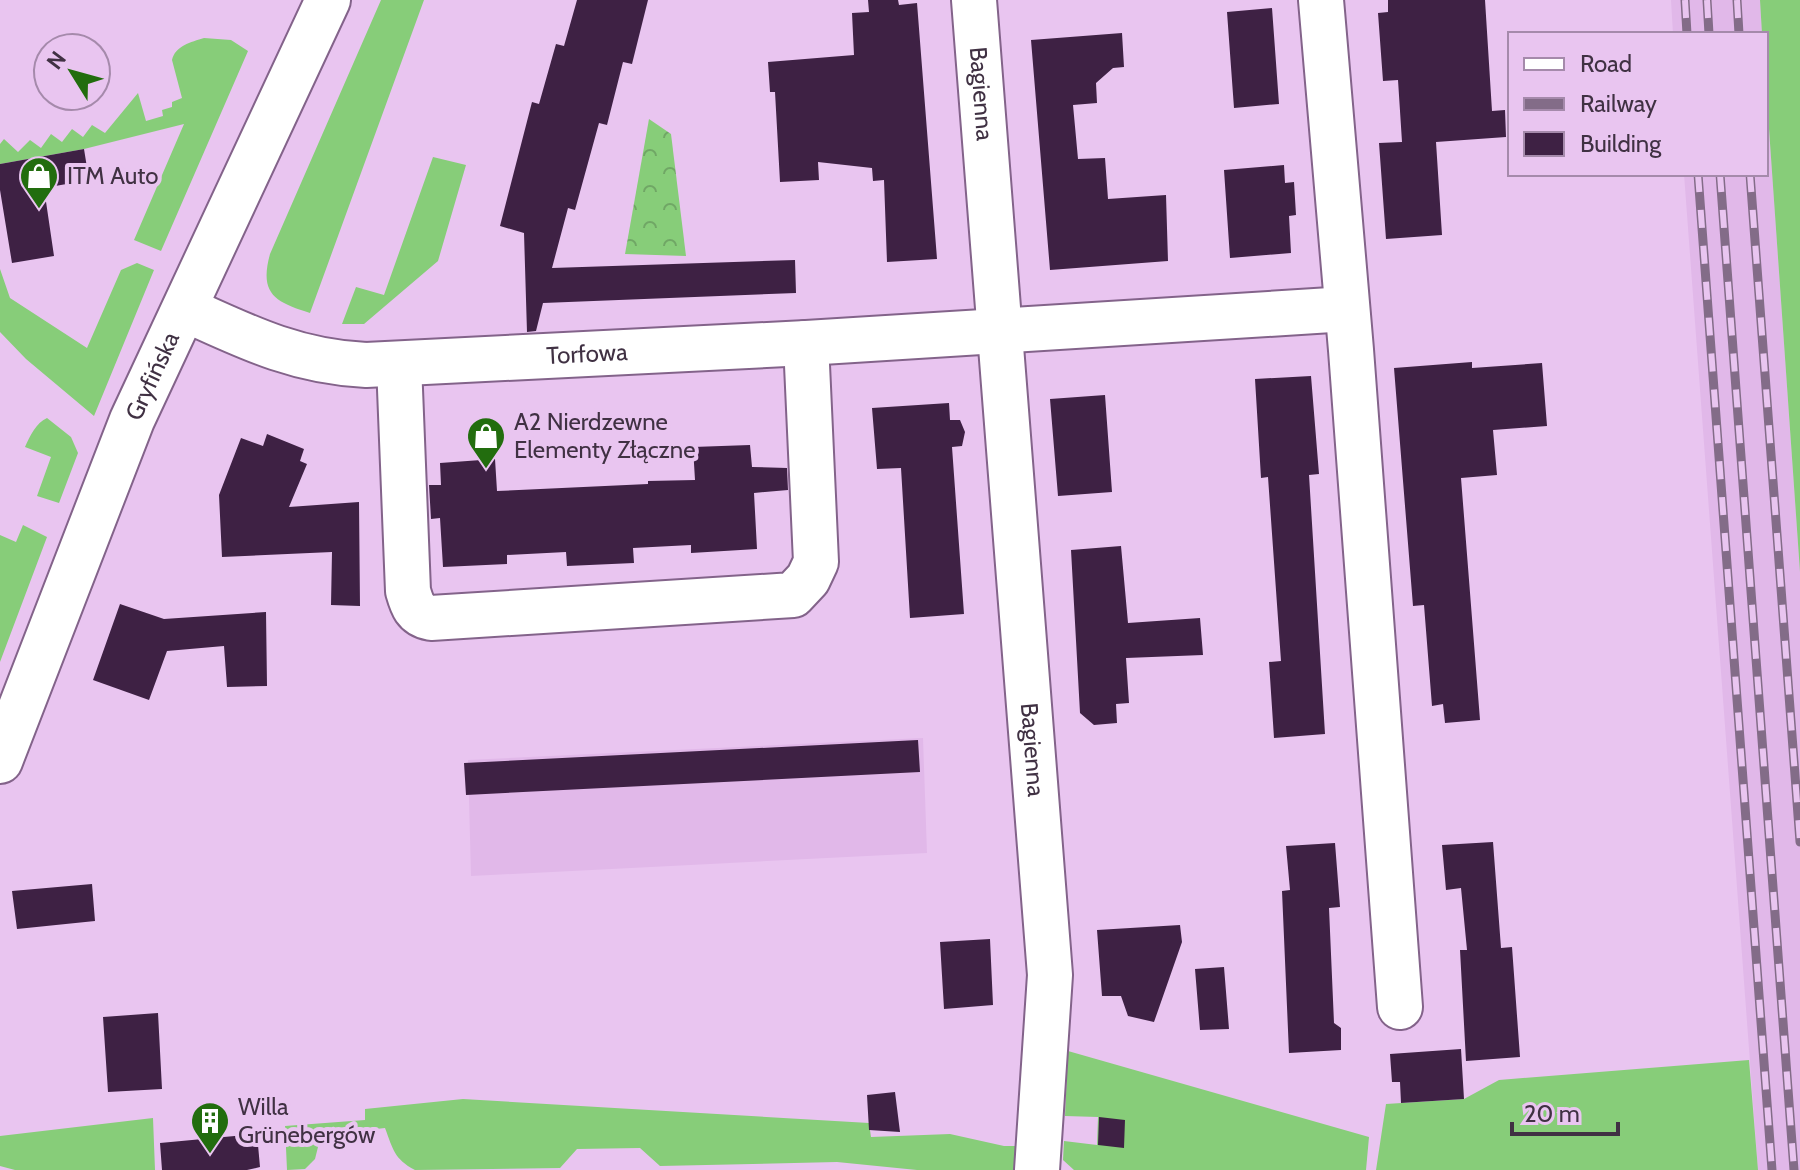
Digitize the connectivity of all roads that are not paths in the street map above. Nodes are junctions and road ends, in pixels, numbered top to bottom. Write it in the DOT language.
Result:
graph roads {
  1 [pos="328,0"];
  2 [pos="974,0"];
  3 [pos="1321,0"];
  4 [pos="185,309"];
  5 [pos="1347,309"];
  6 [pos="999,330"];
  7 [pos="806,343"];
  8 [pos="399,364"];
  9 [pos="0,761"];
  10 [pos="1400,1007"];
  11 [pos="1037,1170"];
  1 -- 4 [label="street, Gryfińska"];
  2 -- 6 [label="street, Bagienna"];
  3 -- 5 [label="street"];
  4 -- 8 [label="street, Torfowa"];
  4 -- 9 [label="street, Gryfińska"];
  5 -- 6 [label="street"];
  5 -- 10 [label="street"];
  6 -- 7 [label="street, Torfowa"];
  6 -- 11 [label="street, Bagienna"];
  7 -- 8 [label="street, Torfowa"];
  7 -- 8 [label="street"];
}
